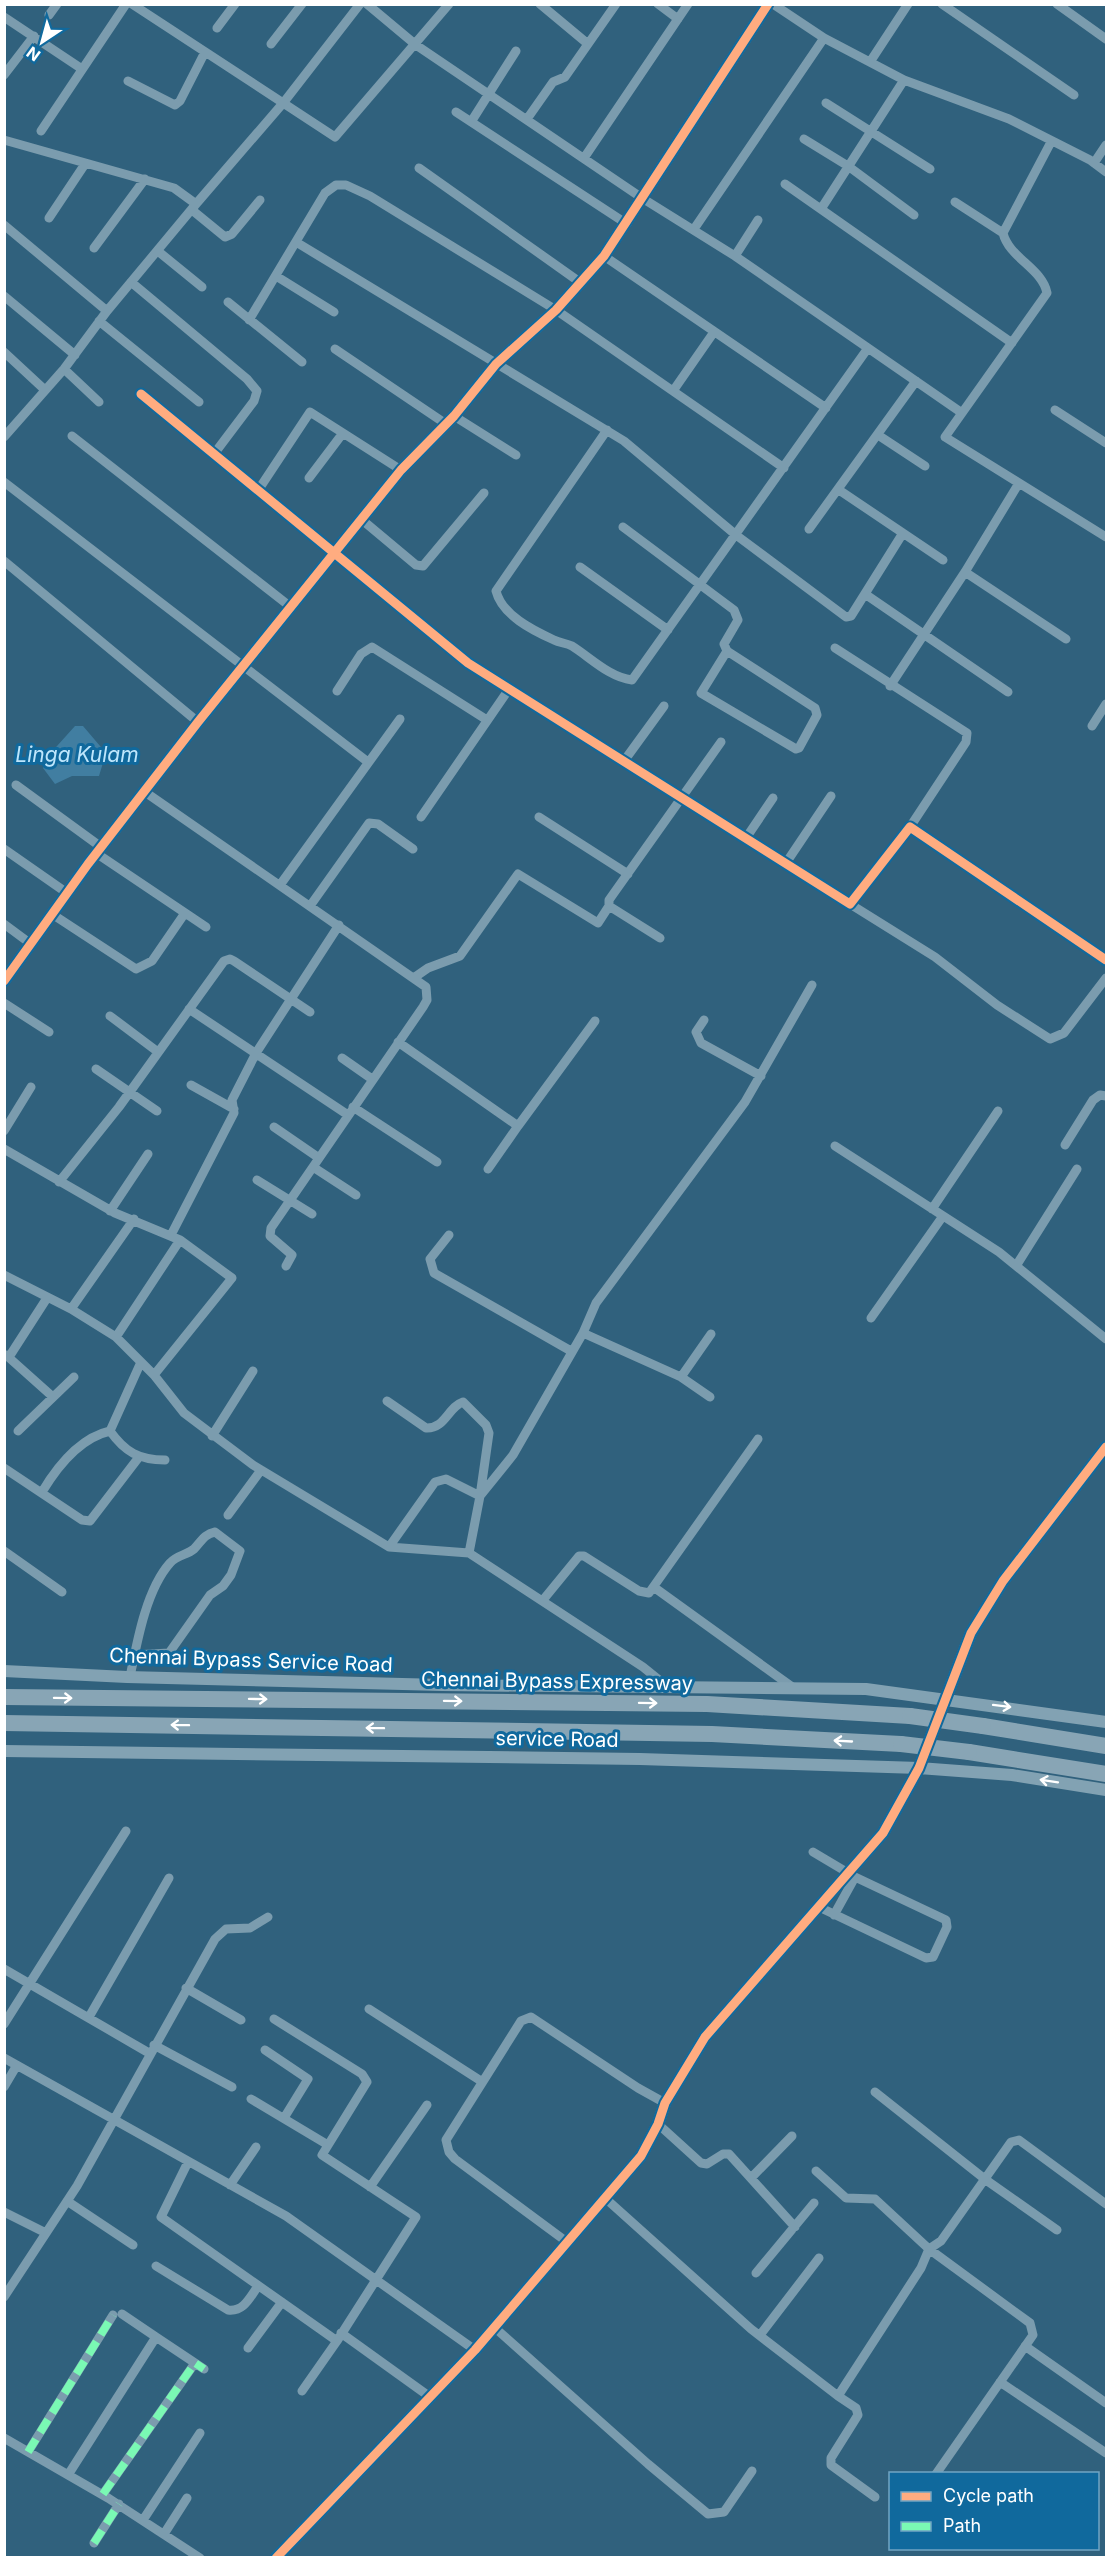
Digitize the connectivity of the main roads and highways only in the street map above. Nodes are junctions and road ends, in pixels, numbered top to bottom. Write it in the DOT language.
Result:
graph roads {
  1 [pos="4,1697"];
  2 [pos="4,1723"];
  3 [pos="1107,1746"];
  4 [pos="1107,1774"];
  1 -- 3 [label="highway, Chennai Bypass Expressway, one-way, bridge"];
  4 -- 2 [label="highway, one-way, bridge"];
}
